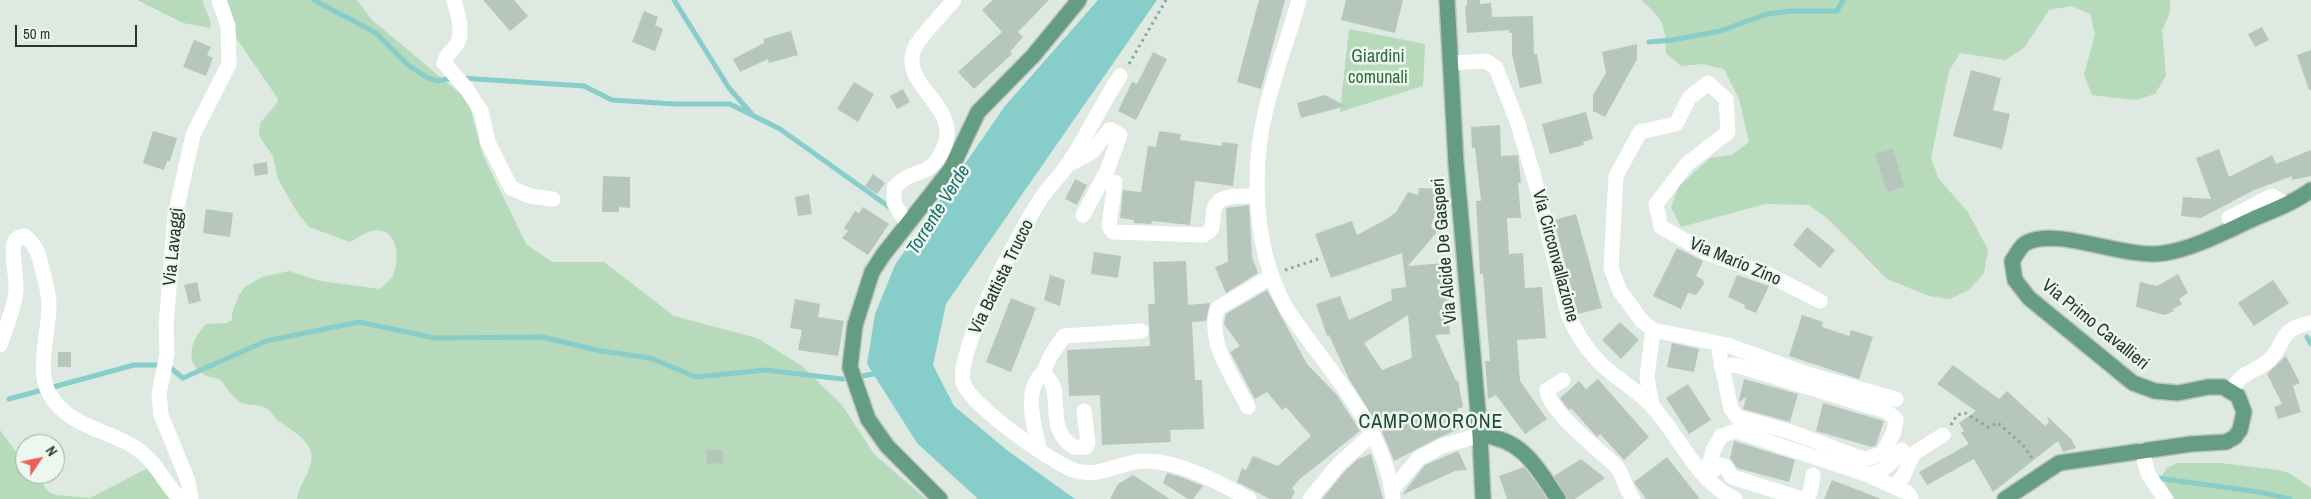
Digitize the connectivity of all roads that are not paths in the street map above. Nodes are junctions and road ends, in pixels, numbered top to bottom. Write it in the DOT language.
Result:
graph roads {
  1 [pos="219,0"];
  2 [pos="454,0"];
  3 [pos="954,0"];
  4 [pos="1079,0"];
  5 [pos="1299,0"];
  6 [pos="1447,0"];
  7 [pos="1451,63"];
  8 [pos="1120,76"];
  9 [pos="1068,165"];
  10 [pos="1115,182"];
  11 [pos="2311,190"];
  12 [pos="1258,196"];
  13 [pos="553,199"];
  14 [pos="2286,204"];
  15 [pos="1083,215"];
  16 [pos="2229,218"];
  17 [pos="907,224"];
  18 [pos="1272,276"];
  19 [pos="1820,301"];
  20 [pos="2311,323"];
  21 [pos="1654,330"];
  22 [pos="1141,331"];
  23 [pos="1720,344"];
  24 [pos="0,345"];
  25 [pos="1722,366"];
  26 [pos="1042,375"];
  27 [pos="1563,380"];
  28 [pos="2231,390"];
  29 [pos="1896,399"];
  30 [pos="1652,406"];
  31 [pos="1248,407"];
  32 [pos="1084,411"];
  33 [pos="1372,434"];
  34 [pos="1480,435"];
  35 [pos="1943,435"];
  36 [pos="1039,449"];
  37 [pos="1902,450"];
  38 [pos="2142,450"];
  39 [pos="1868,475"];
  40 [pos="1706,476"];
  41 [pos="1813,476"];
  42 [pos="1894,486"];
  43 [pos="1393,495"];
  44 [pos="180,499"];
  45 [pos="191,499"];
  46 [pos="940,499"];
  47 [pos="1249,499"];
  48 [pos="1310,499"];
  49 [pos="1484,499"];
  50 [pos="1558,499"];
  51 [pos="1633,499"];
  52 [pos="1734,499"];
  53 [pos="1802,499"];
  54 [pos="1806,499"];
  55 [pos="1911,499"];
  56 [pos="2005,499"];
  57 [pos="2165,499"];
  1 -- 45 [label="street, Via Lavaggi"];
  2 -- 13 [label="street"];
  3 -- 17 [label="street"];
  4 -- 17 [label="main road"];
  5 -- 12 [label="street"];
  6 -- 7 [label="main road, Via Alcide De Gasperi"];
  7 -- 30 [label="street, Via Circonvallazione"];
  7 -- 34 [label="main road, Via Alcide De Gasperi"];
  8 -- 9 [label="street, Via Battista Trucco"];
  9 -- 15 [label="street"];
  9 -- 36 [label="street, Via Battista Trucco"];
  10 -- 12 [label="street"];
  11 -- 14 [label="main road, Via Primo Cavallieri"];
  12 -- 18 [label="street"];
  14 -- 16 [label="street"];
  14 -- 28 [label="main road, Via Primo Cavallieri"];
  17 -- 46 [label="main road"];
  18 -- 31 [label="street"];
  18 -- 33 [label="street"];
  19 -- 21 [label="street, Via Mario Zino"];
  20 -- 28 [label="street"];
  21 -- 23 [label="street, Via Mario Zino"];
  21 -- 30 [label="street"];
  22 -- 26 [label="street"];
  23 -- 25 [label="street"];
  23 -- 29 [label="street, Via Mario Zino"];
  24 -- 44 [label="street"];
  25 -- 25 [label="street"];
  26 -- 32 [label="street"];
  26 -- 36 [label="street"];
  27 -- 51 [label="street"];
  28 -- 38 [label="main road"];
  30 -- 40 [label="street, Via Circonvallazione"];
  33 -- 43 [label="street"];
  33 -- 48 [label="street"];
  34 -- 43 [label="street"];
  34 -- 49 [label="main road, Via Alcide De Gasperi"];
  34 -- 50 [label="main road"];
  35 -- 42 [label="street"];
  36 -- 47 [label="street, Via Battista Trucco"];
  37 -- 39 [label="street"];
  38 -- 56 [label="main road"];
  38 -- 57 [label="street"];
  39 -- 40 [label="street"];
  39 -- 42 [label="street"];
  40 -- 52 [label="street, Via Circonvallazione"];
  40 -- 53 [label="street"];
  41 -- 54 [label="street"];
  42 -- 55 [label="street"];
}
